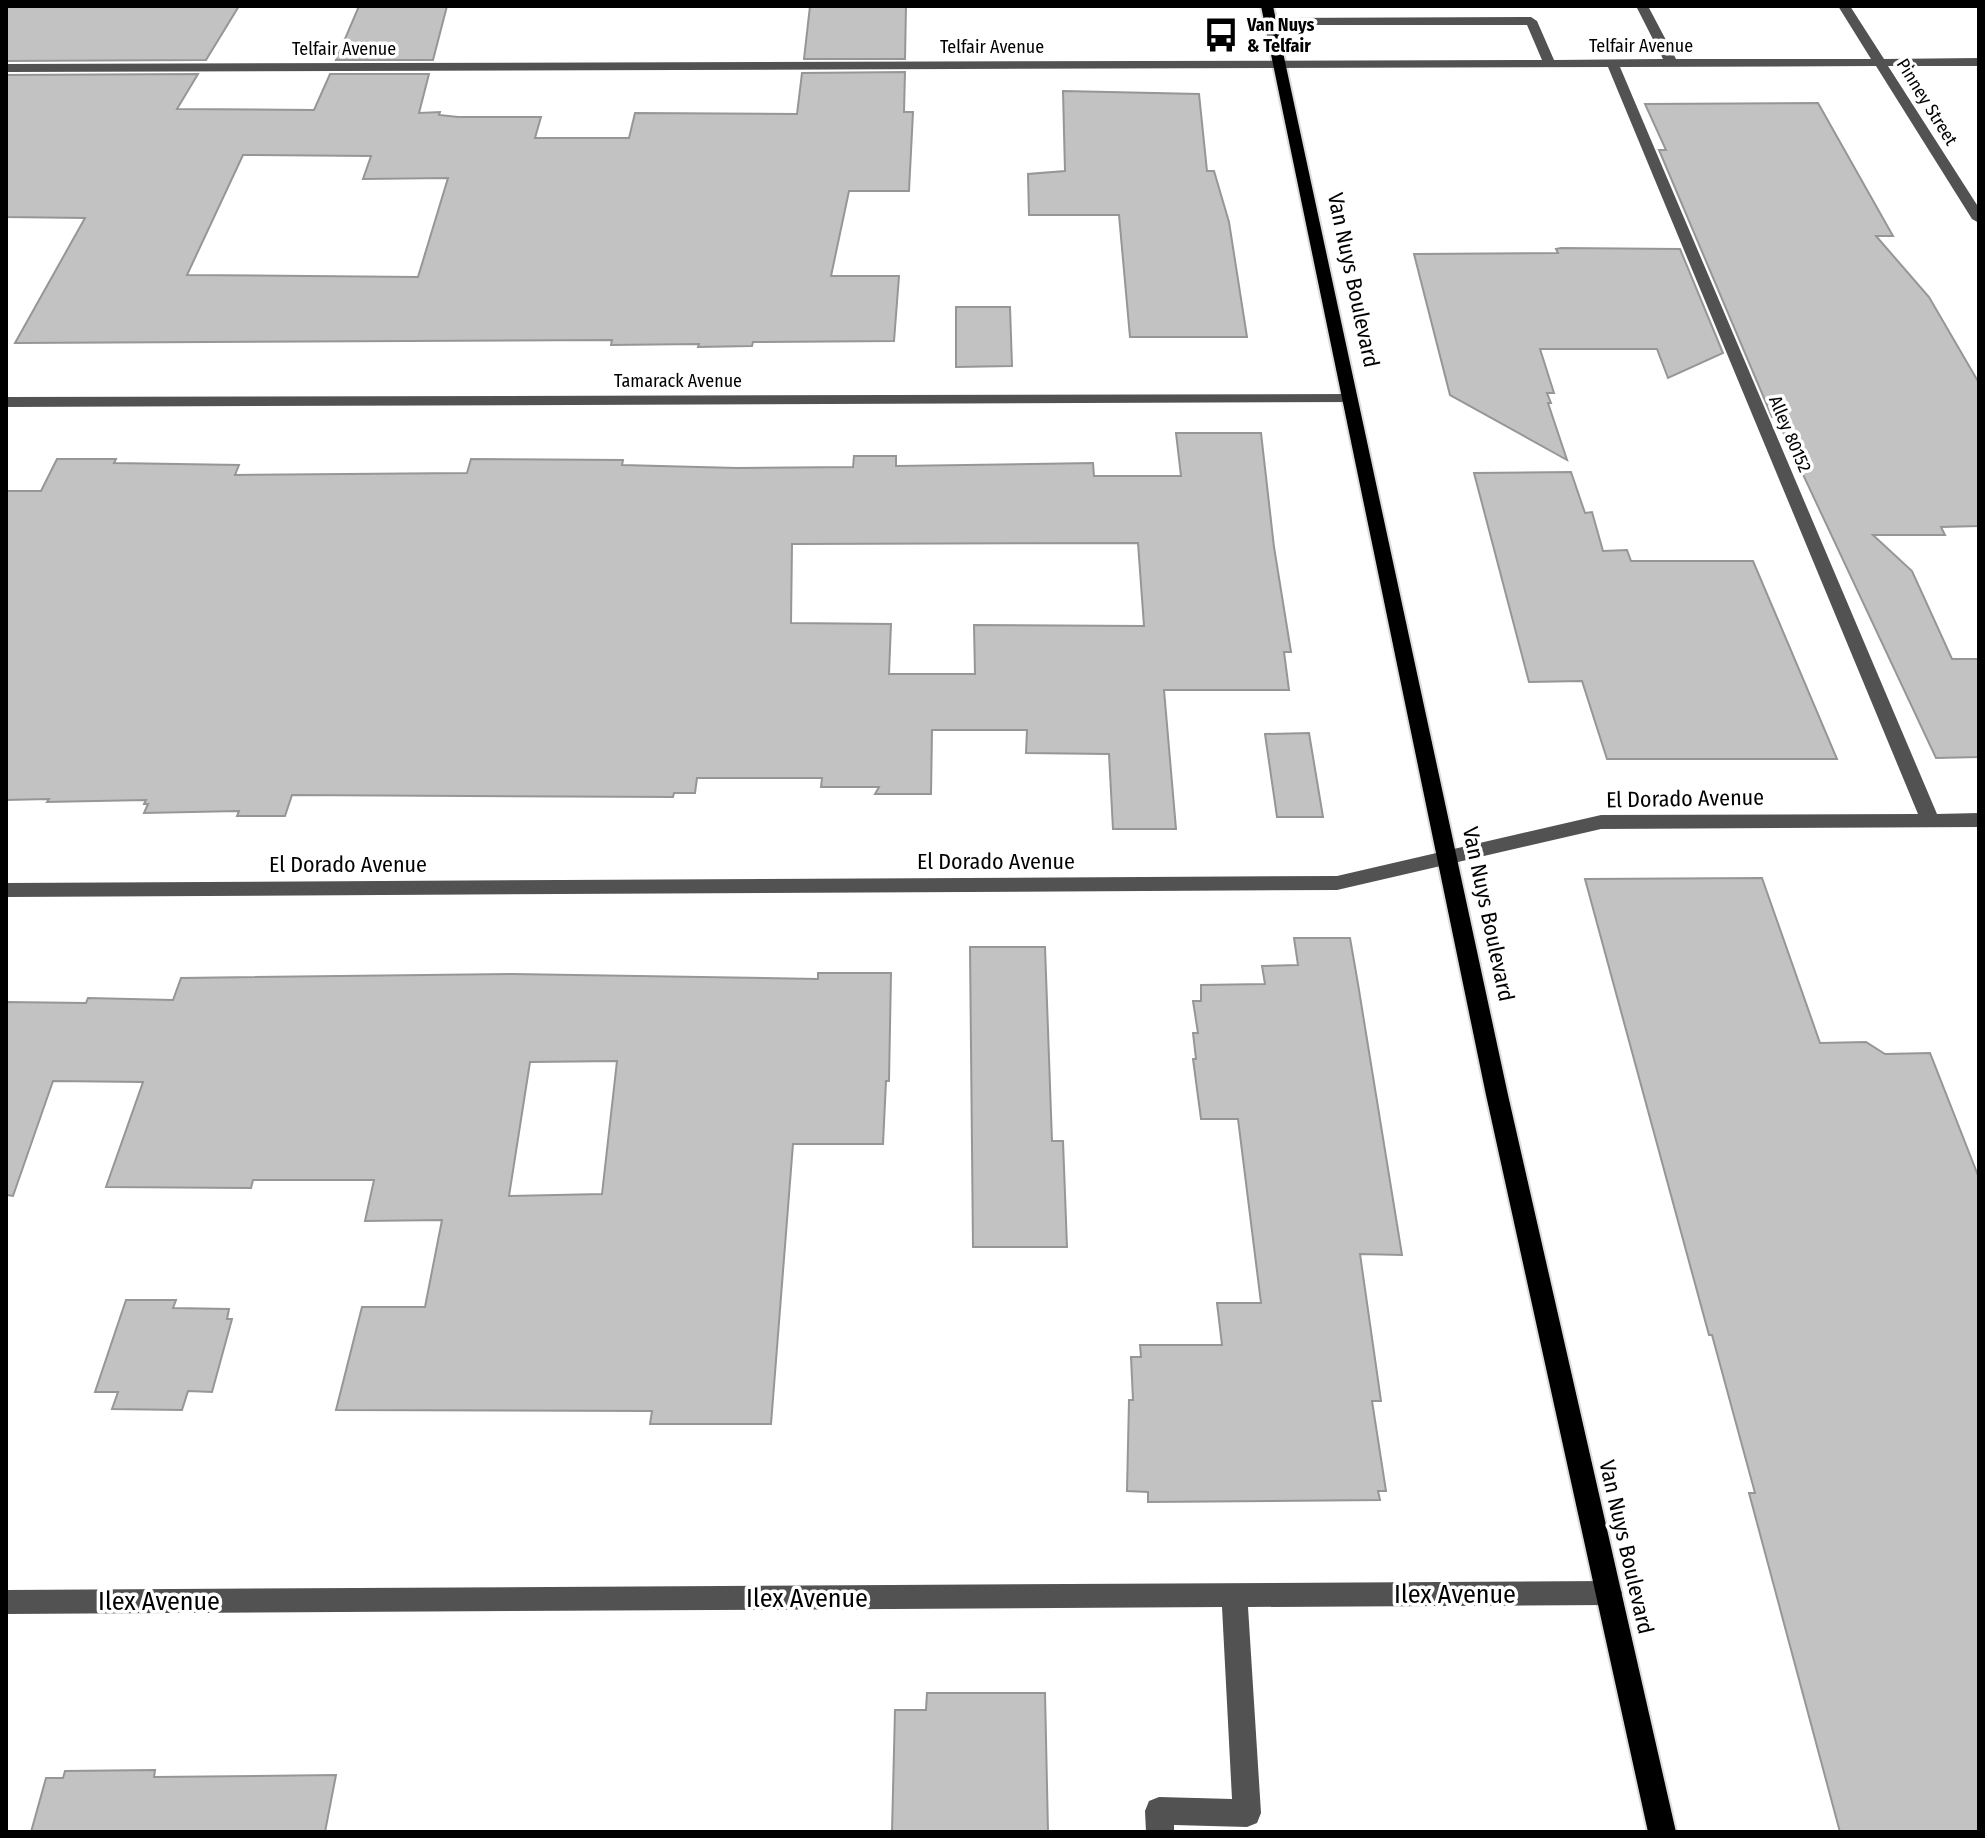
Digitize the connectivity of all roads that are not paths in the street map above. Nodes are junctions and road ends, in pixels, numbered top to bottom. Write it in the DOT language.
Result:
graph roads {
  1 [pos="1267,6"];
  2 [pos="1642,6"];
  3 [pos="1844,6"];
  4 [pos="1270,22"];
  5 [pos="1979,62"];
  6 [pos="1279,64"];
  7 [pos="1550,64"];
  8 [pos="1613,64"];
  9 [pos="1672,64"];
  10 [pos="1881,64"];
  11 [pos="6,68"];
  12 [pos="1979,219"];
  13 [pos="1350,399"];
  14 [pos="6,402"];
  15 [pos="1930,820"];
  16 [pos="1979,820"];
  17 [pos="1448,858"];
  18 [pos="6,890"];
  19 [pos="1609,1593"];
  20 [pos="1234,1595"];
  21 [pos="6,1602"];
  22 [pos="1160,1832"];
  23 [pos="1662,1832"];
  1 -- 4 [label="main road, Van Nuys Boulevard"];
  2 -- 9 [label="street"];
  3 -- 10 [label="street, Pinney Street"];
  4 -- 6 [label="main road, Van Nuys Boulevard"];
  4 -- 7 [label="street"];
  5 -- 10 [label="street, Telfair Avenue"];
  6 -- 7 [label="street, Telfair Avenue"];
  6 -- 11 [label="street, Telfair Avenue"];
  6 -- 13 [label="main road, Van Nuys Boulevard"];
  7 -- 8 [label="street, Telfair Avenue"];
  8 -- 9 [label="street, Telfair Avenue"];
  8 -- 15 [label="street, Alley 80152"];
  9 -- 10 [label="street, Telfair Avenue"];
  10 -- 12 [label="street, Pinney Street"];
  13 -- 14 [label="street, Tamarack Avenue"];
  13 -- 17 [label="main road, Van Nuys Boulevard"];
  15 -- 16 [label="street, El Dorado Avenue"];
  15 -- 17 [label="street, El Dorado Avenue"];
  17 -- 18 [label="street, El Dorado Avenue"];
  17 -- 19 [label="main road, Van Nuys Boulevard"];
  19 -- 20 [label="street, Ilex Avenue"];
  19 -- 23 [label="main road, Van Nuys Boulevard"];
  20 -- 21 [label="street, Ilex Avenue"];
  20 -- 22 [label="street"];
}
